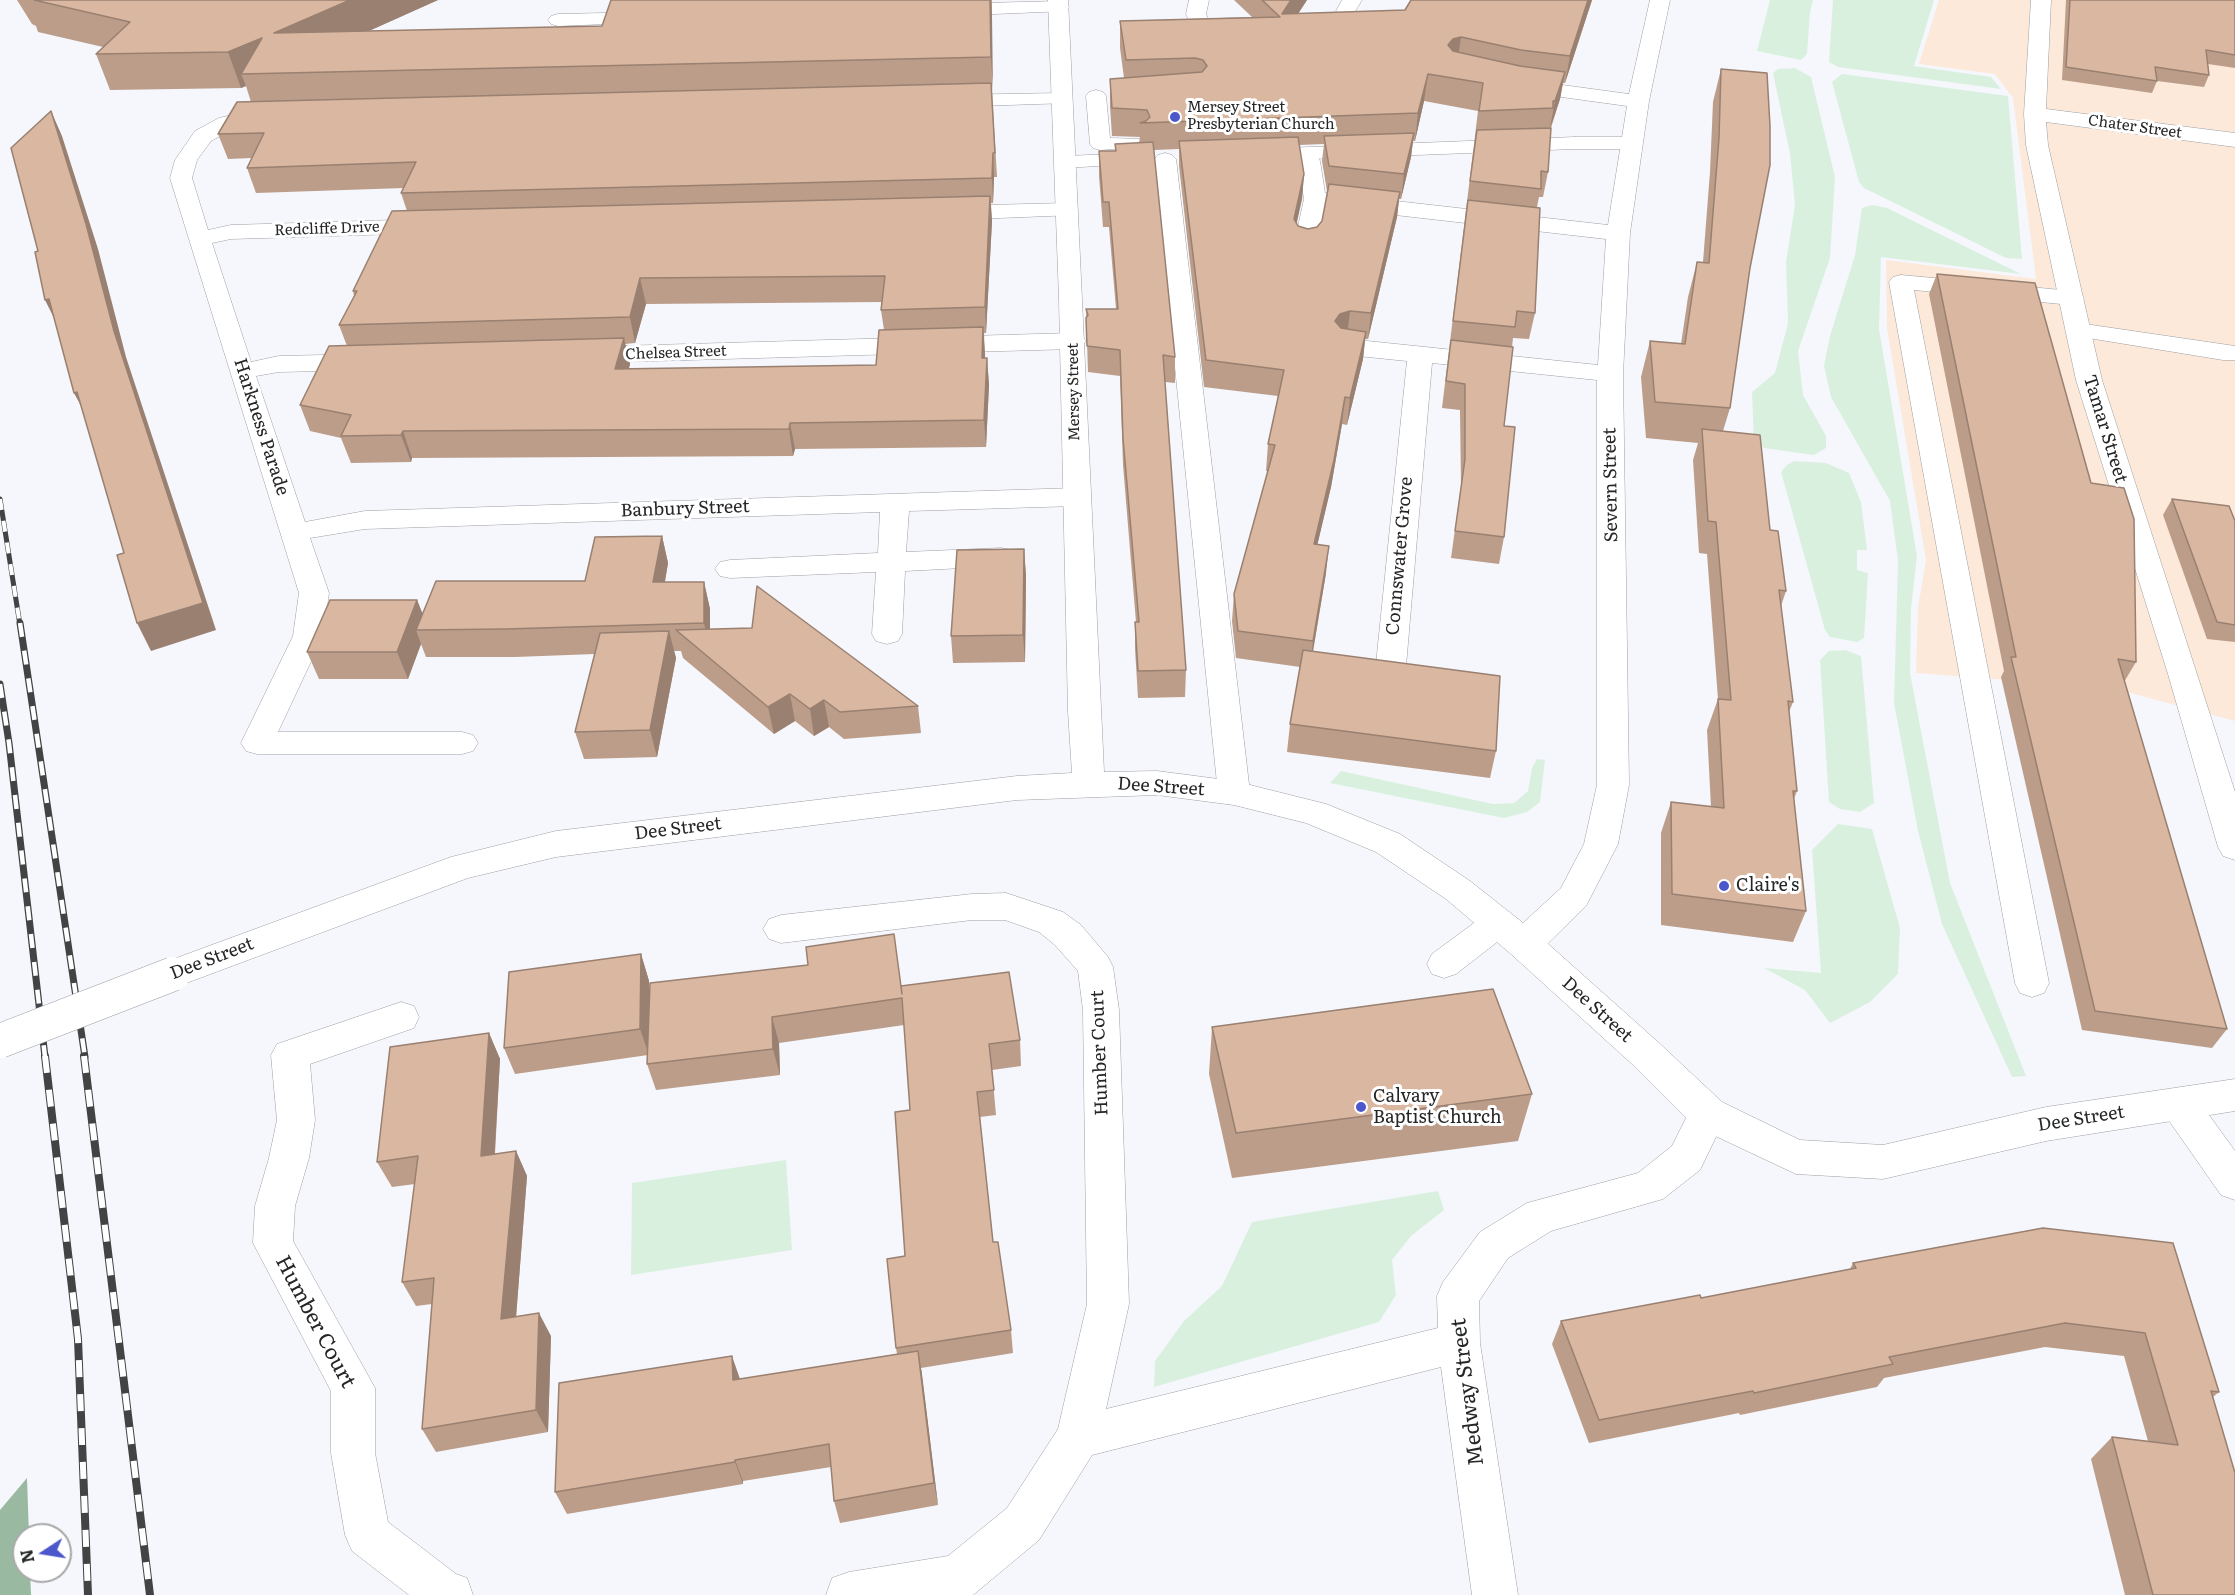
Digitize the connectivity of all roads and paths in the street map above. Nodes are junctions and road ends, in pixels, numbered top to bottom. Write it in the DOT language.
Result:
graph roads {
  1 [pos="1199,0"];
  2 [pos="1660,0"];
  3 [pos="2041,0"];
  4 [pos="1059,3"];
  5 [pos="924,10"];
  6 [pos="669,17"];
  7 [pos="599,19"];
  8 [pos="558,20"];
  9 [pos="1177,25"];
  10 [pos="582,36"];
  11 [pos="1493,80"];
  12 [pos="1118,95"];
  13 [pos="1096,96"];
  14 [pos="1061,99"];
  15 [pos="1638,101"];
  16 [pos="924,102"];
  17 [pos="2035,114"];
  18 [pos="288,116"];
  19 [pos="2235,140"];
  20 [pos="1632,143"];
  21 [pos="1176,153"];
  22 [pos="1236,156"];
  23 [pos="1308,157"];
  24 [pos="1064,162"];
  25 [pos="1315,200"];
  26 [pos="1067,210"];
  27 [pos="925,213"];
  28 [pos="446,226"];
  29 [pos="1618,233"];
  30 [pos="200,239"];
  31 [pos="1306,245"];
  32 [pos="2072,298"];
  33 [pos="2078,330"];
  34 [pos="1073,341"];
  35 [pos="1348,347"];
  36 [pos="2235,353"];
  37 [pos="1420,354"];
  38 [pos="555,356"];
  39 [pos="387,361"];
  40 [pos="243,371"];
  41 [pos="1610,374"];
  42 [pos="1076,497"];
  43 [pos="895,503"];
  44 [pos="296,532"];
  45 [pos="1024,556"];
  46 [pos="892,562"];
  47 [pos="730,569"];
  48 [pos="887,634"];
  49 [pos="1443,682"];
  50 [pos="462,743"];
  51 [pos="1089,784"];
  52 [pos="1234,793"];
  53 [pos="2235,847"];
  54 [pos="1498,923"];
  55 [pos="781,929"];
  56 [pos="1524,944"];
  57 [pos="1444,964"];
  58 [pos="2032,983"];
  59 [pos="401,1017"];
  60 [pos="0,1041"];
  61 [pos="2235,1095"];
  62 [pos="2179,1104"];
  63 [pos="1707,1114"];
  64 [pos="2235,1183"];
  65 [pos="1459,1343"];
  66 [pos="1078,1437"];
  67 [pos="450,1595"];
  68 [pos="849,1595"];
  69 [pos="1495,1595"];
  1 -- 9 [label="street"];
  2 -- 15 [label="street, Severn Street"];
  3 -- 17 [label="street, Tamar Street"];
  4 -- 5 [label="street"];
  4 -- 14 [label="street, Mersey Street"];
  6 -- 7 [label="street"];
  7 -- 8 [label="street"];
  7 -- 10 [label="street"];
  11 -- 15 [label="street"];
  12 -- 13 [label="lane"];
  13 -- 14 [label="lane"];
  13 -- 21 [label="lane"];
  14 -- 16 [label="street"];
  14 -- 24 [label="street, Mersey Street"];
  15 -- 20 [label="street, Severn Street"];
  17 -- 19 [label="street, Chater Street"];
  17 -- 32 [label="street, Tamar Street"];
  18 -- 30 [label="street, Harkness Parade"];
  20 -- 23 [label="lane"];
  20 -- 29 [label="street, Severn Street"];
  21 -- 24 [label="lane"];
  21 -- 52 [label="lane"];
  22 -- 23 [label="lane"];
  23 -- 25 [label="street"];
  24 -- 26 [label="street, Mersey Street"];
  25 -- 29 [label="street"];
  25 -- 31 [label="street"];
  26 -- 27 [label="street"];
  26 -- 34 [label="street, Mersey Street"];
  28 -- 30 [label="street, Redcliffe Drive"];
  29 -- 41 [label="street, Severn Street"];
  30 -- 40 [label="street, Harkness Parade"];
  32 -- 33 [label="street, Tamar Street"];
  32 -- 58 [label="lane"];
  33 -- 36 [label="lane"];
  33 -- 53 [label="street, Tamar Street"];
  34 -- 38 [label="street, Chelsea Street"];
  34 -- 42 [label="street, Mersey Street"];
  35 -- 37 [label="street"];
  37 -- 41 [label="street"];
  37 -- 49 [label="street, Connswater Grove"];
  39 -- 40 [label="street"];
  40 -- 44 [label="street, Harkness Parade"];
  41 -- 56 [label="street, Severn Street"];
  42 -- 43 [label="street, Banbury Street"];
  42 -- 51 [label="street, Mersey Street"];
  43 -- 44 [label="street, Banbury Street"];
  43 -- 46 [label="street"];
  44 -- 50 [label="street, Harkness Parade"];
  45 -- 46 [label="street"];
  46 -- 47 [label="street"];
  46 -- 48 [label="street"];
  51 -- 52 [label="street, Dee Street"];
  51 -- 60 [label="street, Dee Street, bridge"];
  52 -- 54 [label="street, Dee Street"];
  54 -- 56 [label="street, Dee Street"];
  54 -- 57 [label="lane"];
  55 -- 66 [label="street, Humber Court"];
  56 -- 63 [label="street, Dee Street"];
  59 -- 67 [label="street, Humber Court"];
  61 -- 62 [label="street, Dee Street"];
  62 -- 63 [label="street, Dee Street"];
  62 -- 64 [label="street"];
  63 -- 65 [label="street, Medway Street"];
  65 -- 66 [label="street"];
  65 -- 69 [label="street, Medway Street"];
  66 -- 68 [label="street, Humber Court"];
}
